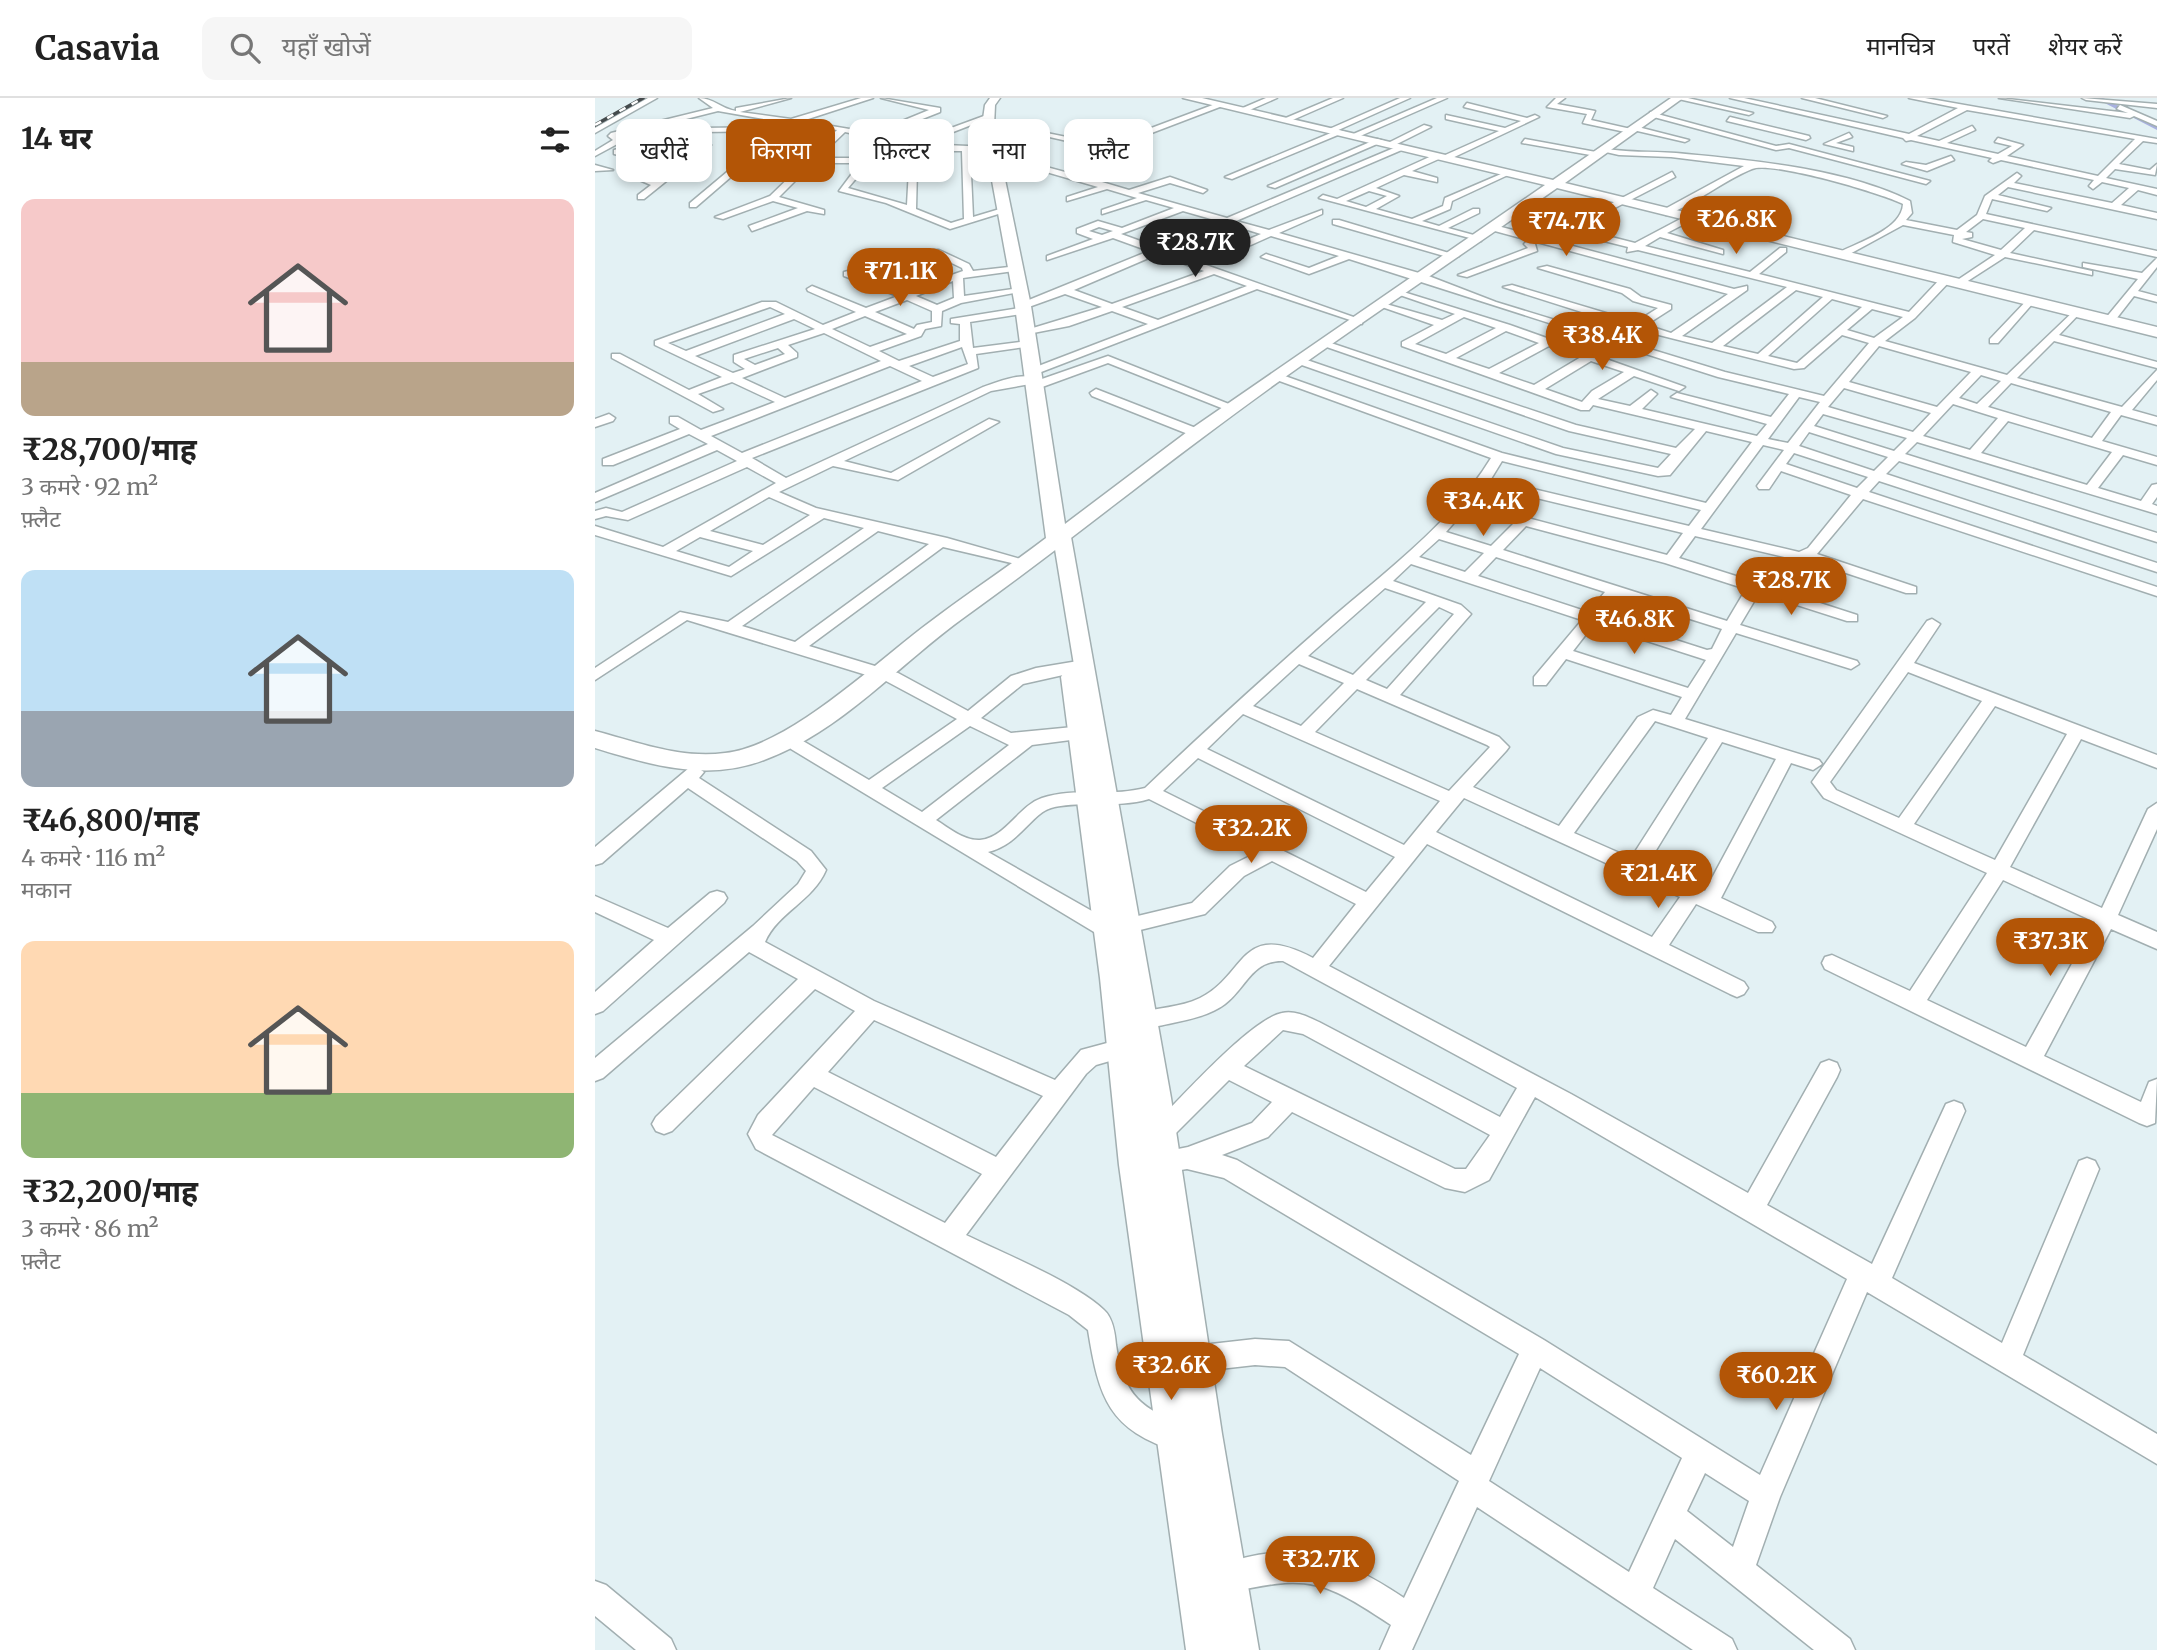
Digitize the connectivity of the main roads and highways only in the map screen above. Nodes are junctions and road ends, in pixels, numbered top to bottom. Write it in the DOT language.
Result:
graph roads {
  1 [pos="995,98"];
  2 [pos="1188,98"];
  3 [pos="1678,98"];
  4 [pos="1556,185"];
  5 [pos="2157,332"];
  6 [pos="1057,540"];
  7 [pos="886,675"];
  8 [pos="595,739"];
  9 [pos="595,751"];
  10 [pos="696,772"];
  1 -- 6 [label="main road"];
  2 -- 4 [label="main road"];
  3 -- 4 [label="main road"];
  4 -- 5 [label="main road"];
  4 -- 6 [label="main road"];
  6 -- 7 [label="main road"];
  7 -- 10 [label="main road"];
  7 -- 10 [label="main road"];
  8 -- 10 [label="main road"];
  9 -- 10 [label="main road"];
}
